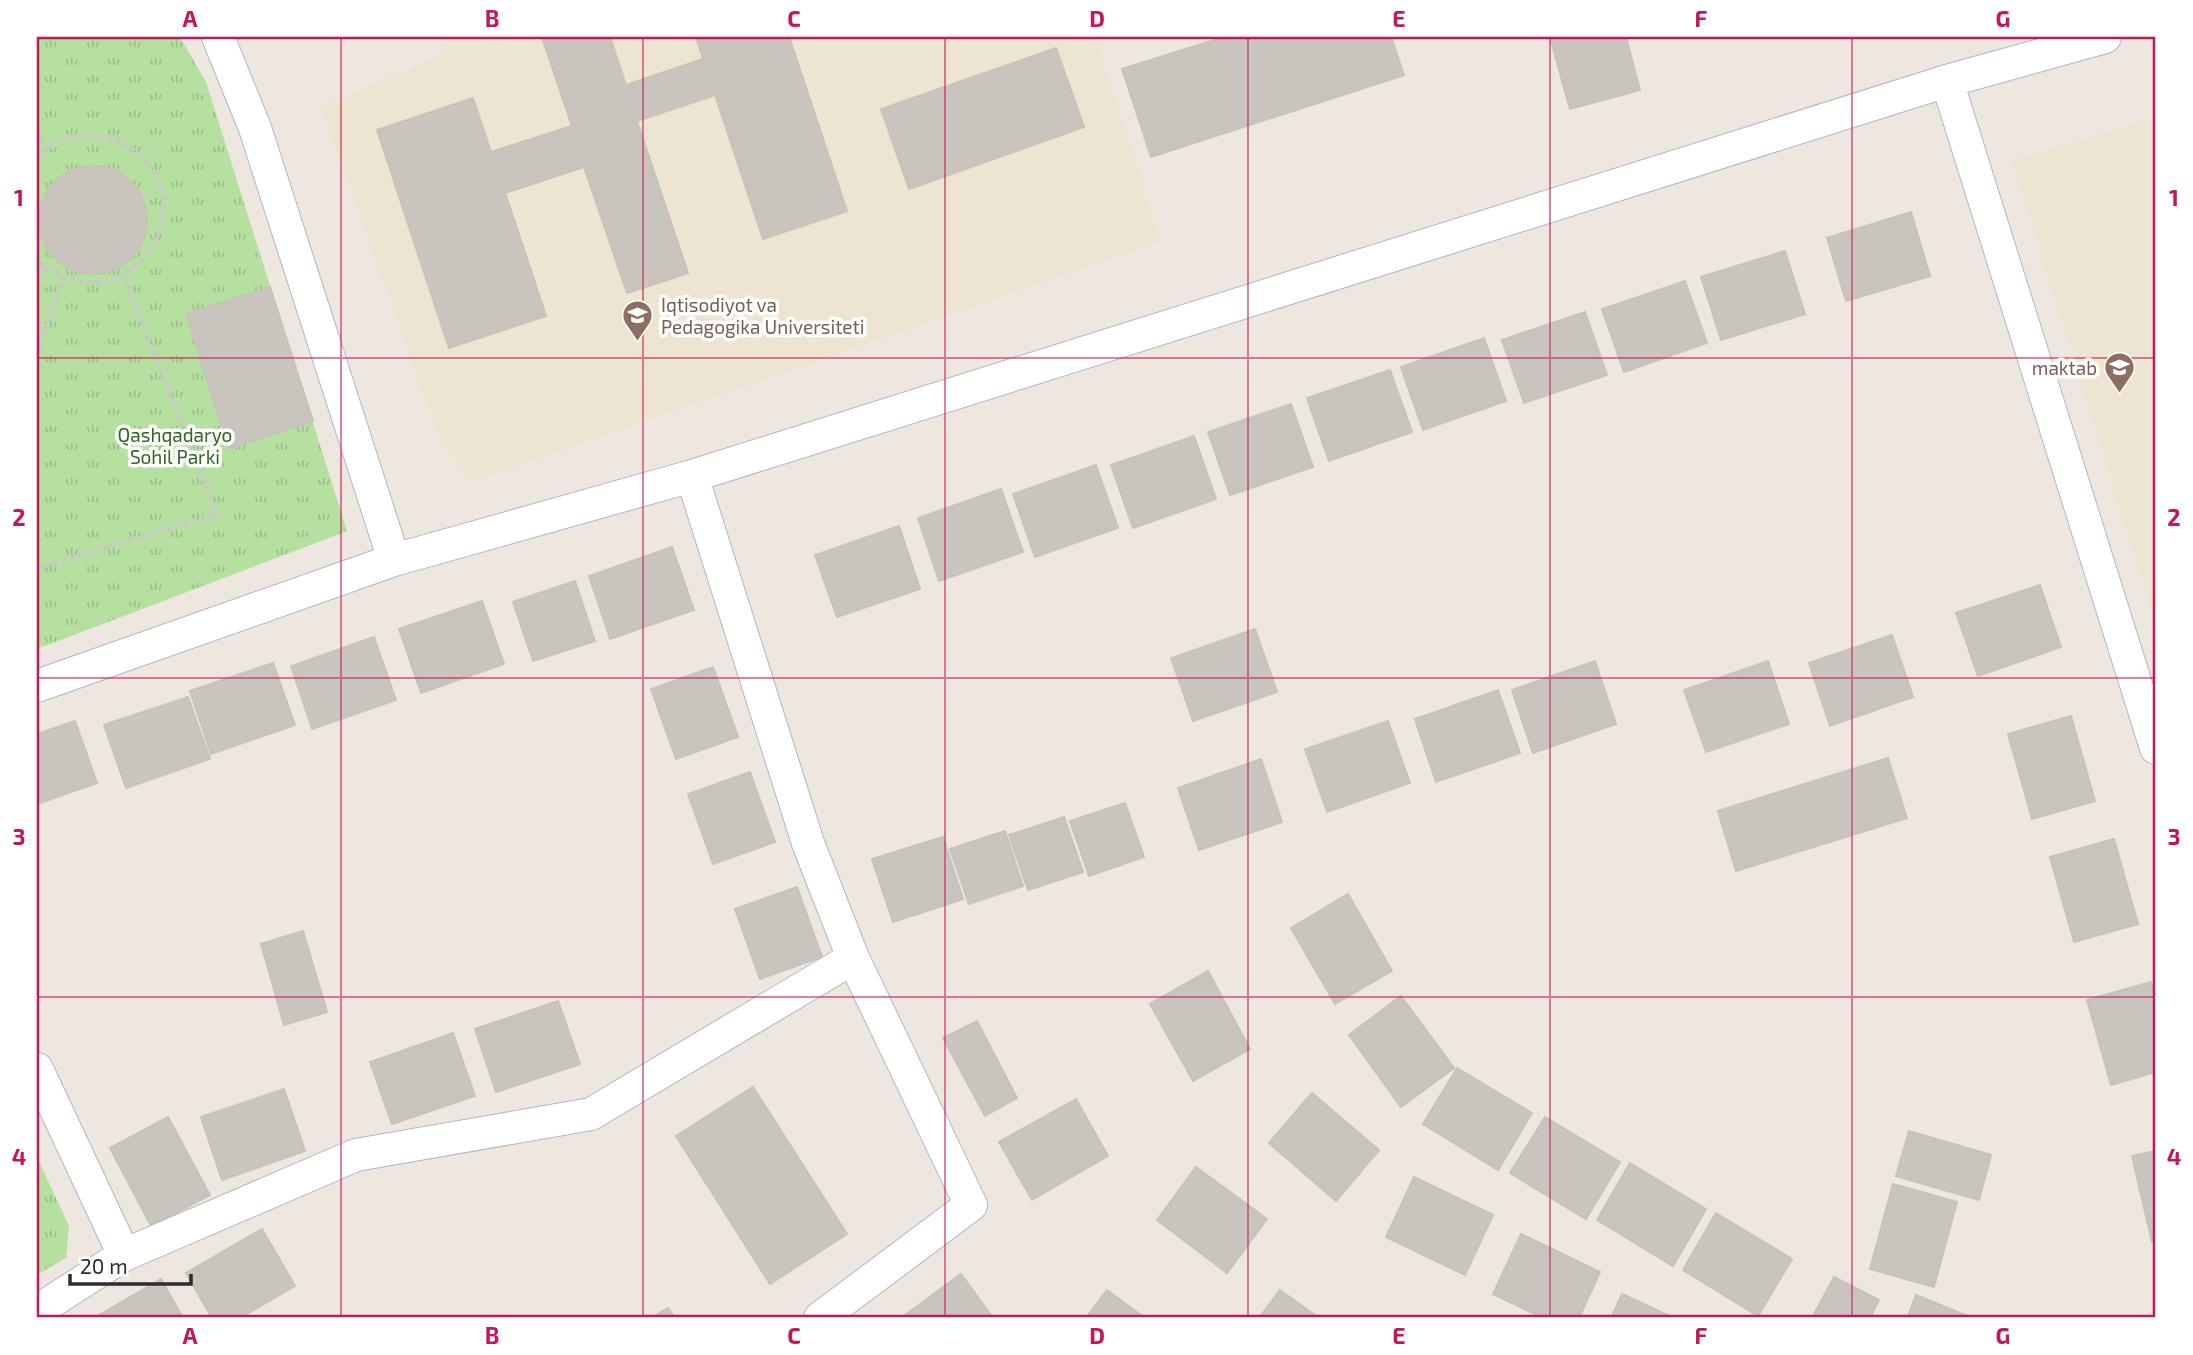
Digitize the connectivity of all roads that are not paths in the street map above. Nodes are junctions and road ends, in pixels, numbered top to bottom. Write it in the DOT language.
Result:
graph roads {
  1 [pos="218,37"];
  2 [pos="2105,37"];
  3 [pos="1947,81"];
  4 [pos="692,476"];
  5 [pos="394,560"];
  6 [pos="37,686"];
  7 [pos="2156,748"];
  8 [pos="853,958"];
  9 [pos="37,1069"];
  10 [pos="124,1255"];
  11 [pos="37,1311"];
  12 [pos="820,1318"];
  1 -- 5 [label="street"];
  2 -- 3 [label="street"];
  3 -- 4 [label="street"];
  3 -- 7 [label="street"];
  4 -- 5 [label="street"];
  4 -- 8 [label="street"];
  5 -- 6 [label="street"];
  8 -- 10 [label="street"];
  8 -- 12 [label="street"];
  9 -- 10 [label="street"];
  10 -- 11 [label="street"];
}
